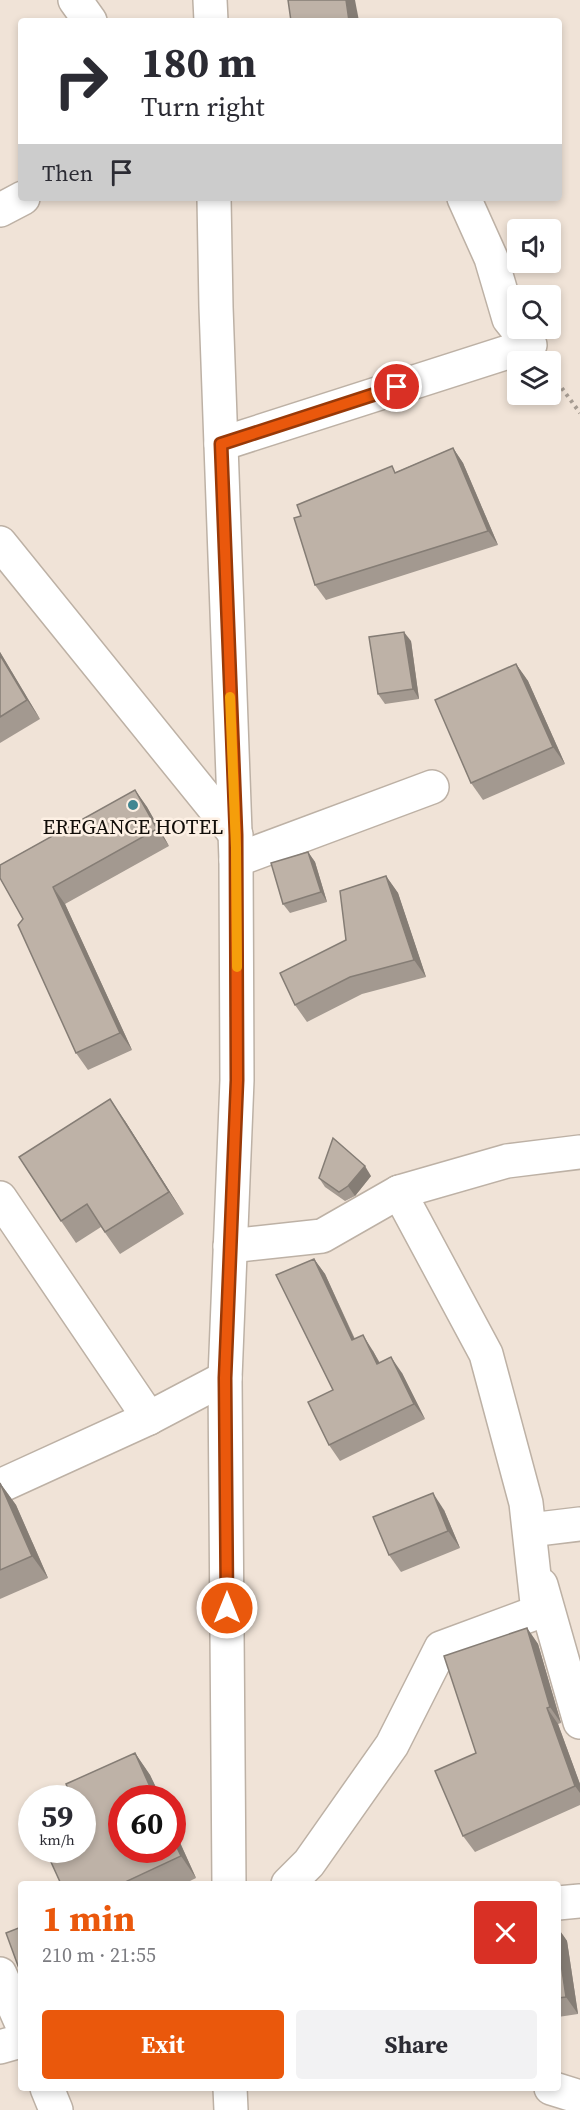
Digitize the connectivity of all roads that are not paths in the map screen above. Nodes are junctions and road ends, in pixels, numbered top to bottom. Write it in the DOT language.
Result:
graph roads {
  1 [pos="75,0"];
  2 [pos="210,0"];
  3 [pos="88,18"];
  4 [pos="211,18"];
  5 [pos="18,201"];
  6 [pos="220,201"];
  7 [pos="465,201"];
  8 [pos="0,210"];
  9 [pos="221,444"];
  10 [pos="0,543"];
  11 [pos="432,787"];
  12 [pos="236,848"];
  13 [pos="580,1152"];
  14 [pos="399,1192"];
  15 [pos="0,1198"];
  16 [pos="230,1246"];
  17 [pos="225,1378"];
  18 [pos="149,1418"];
  19 [pos="0,1486"];
  20 [pos="580,1524"];
  21 [pos="531,1543"];
  22 [pos="580,1722"];
  23 [pos="229,1881"];
  24 [pos="291,1881"];
  25 [pos="580,1901"];
  26 [pos="561,1903"];
  27 [pos="0,1974"];
  28 [pos="18,2015"];
  29 [pos="18,2042"];
  30 [pos="0,2047"];
  31 [pos="48,2091"];
  32 [pos="230,2091"];
  33 [pos="561,2091"];
  34 [pos="580,2097"];
  35 [pos="56,2110"];
  36 [pos="231,2110"];
  1 -- 3 [label="street"];
  2 -- 4 [label="street"];
  5 -- 8 [label="street"];
  6 -- 9 [label="street"];
  7 -- 9 [label="street"];
  9 -- 12 [label="street"];
  10 -- 12 [label="street"];
  11 -- 12 [label="street"];
  12 -- 16 [label="street"];
  13 -- 14 [label="street"];
  14 -- 16 [label="street"];
  14 -- 21 [label="street"];
  15 -- 18 [label="street"];
  16 -- 17 [label="street"];
  17 -- 18 [label="street"];
  17 -- 23 [label="street"];
  18 -- 19 [label="street"];
  20 -- 21 [label="street"];
  21 -- 22 [label="street"];
  21 -- 24 [label="street"];
  25 -- 26 [label="street"];
  27 -- 28 [label="street"];
  29 -- 30 [label="street"];
  31 -- 35 [label="street"];
  32 -- 36 [label="street"];
  33 -- 34 [label="street"];
}
